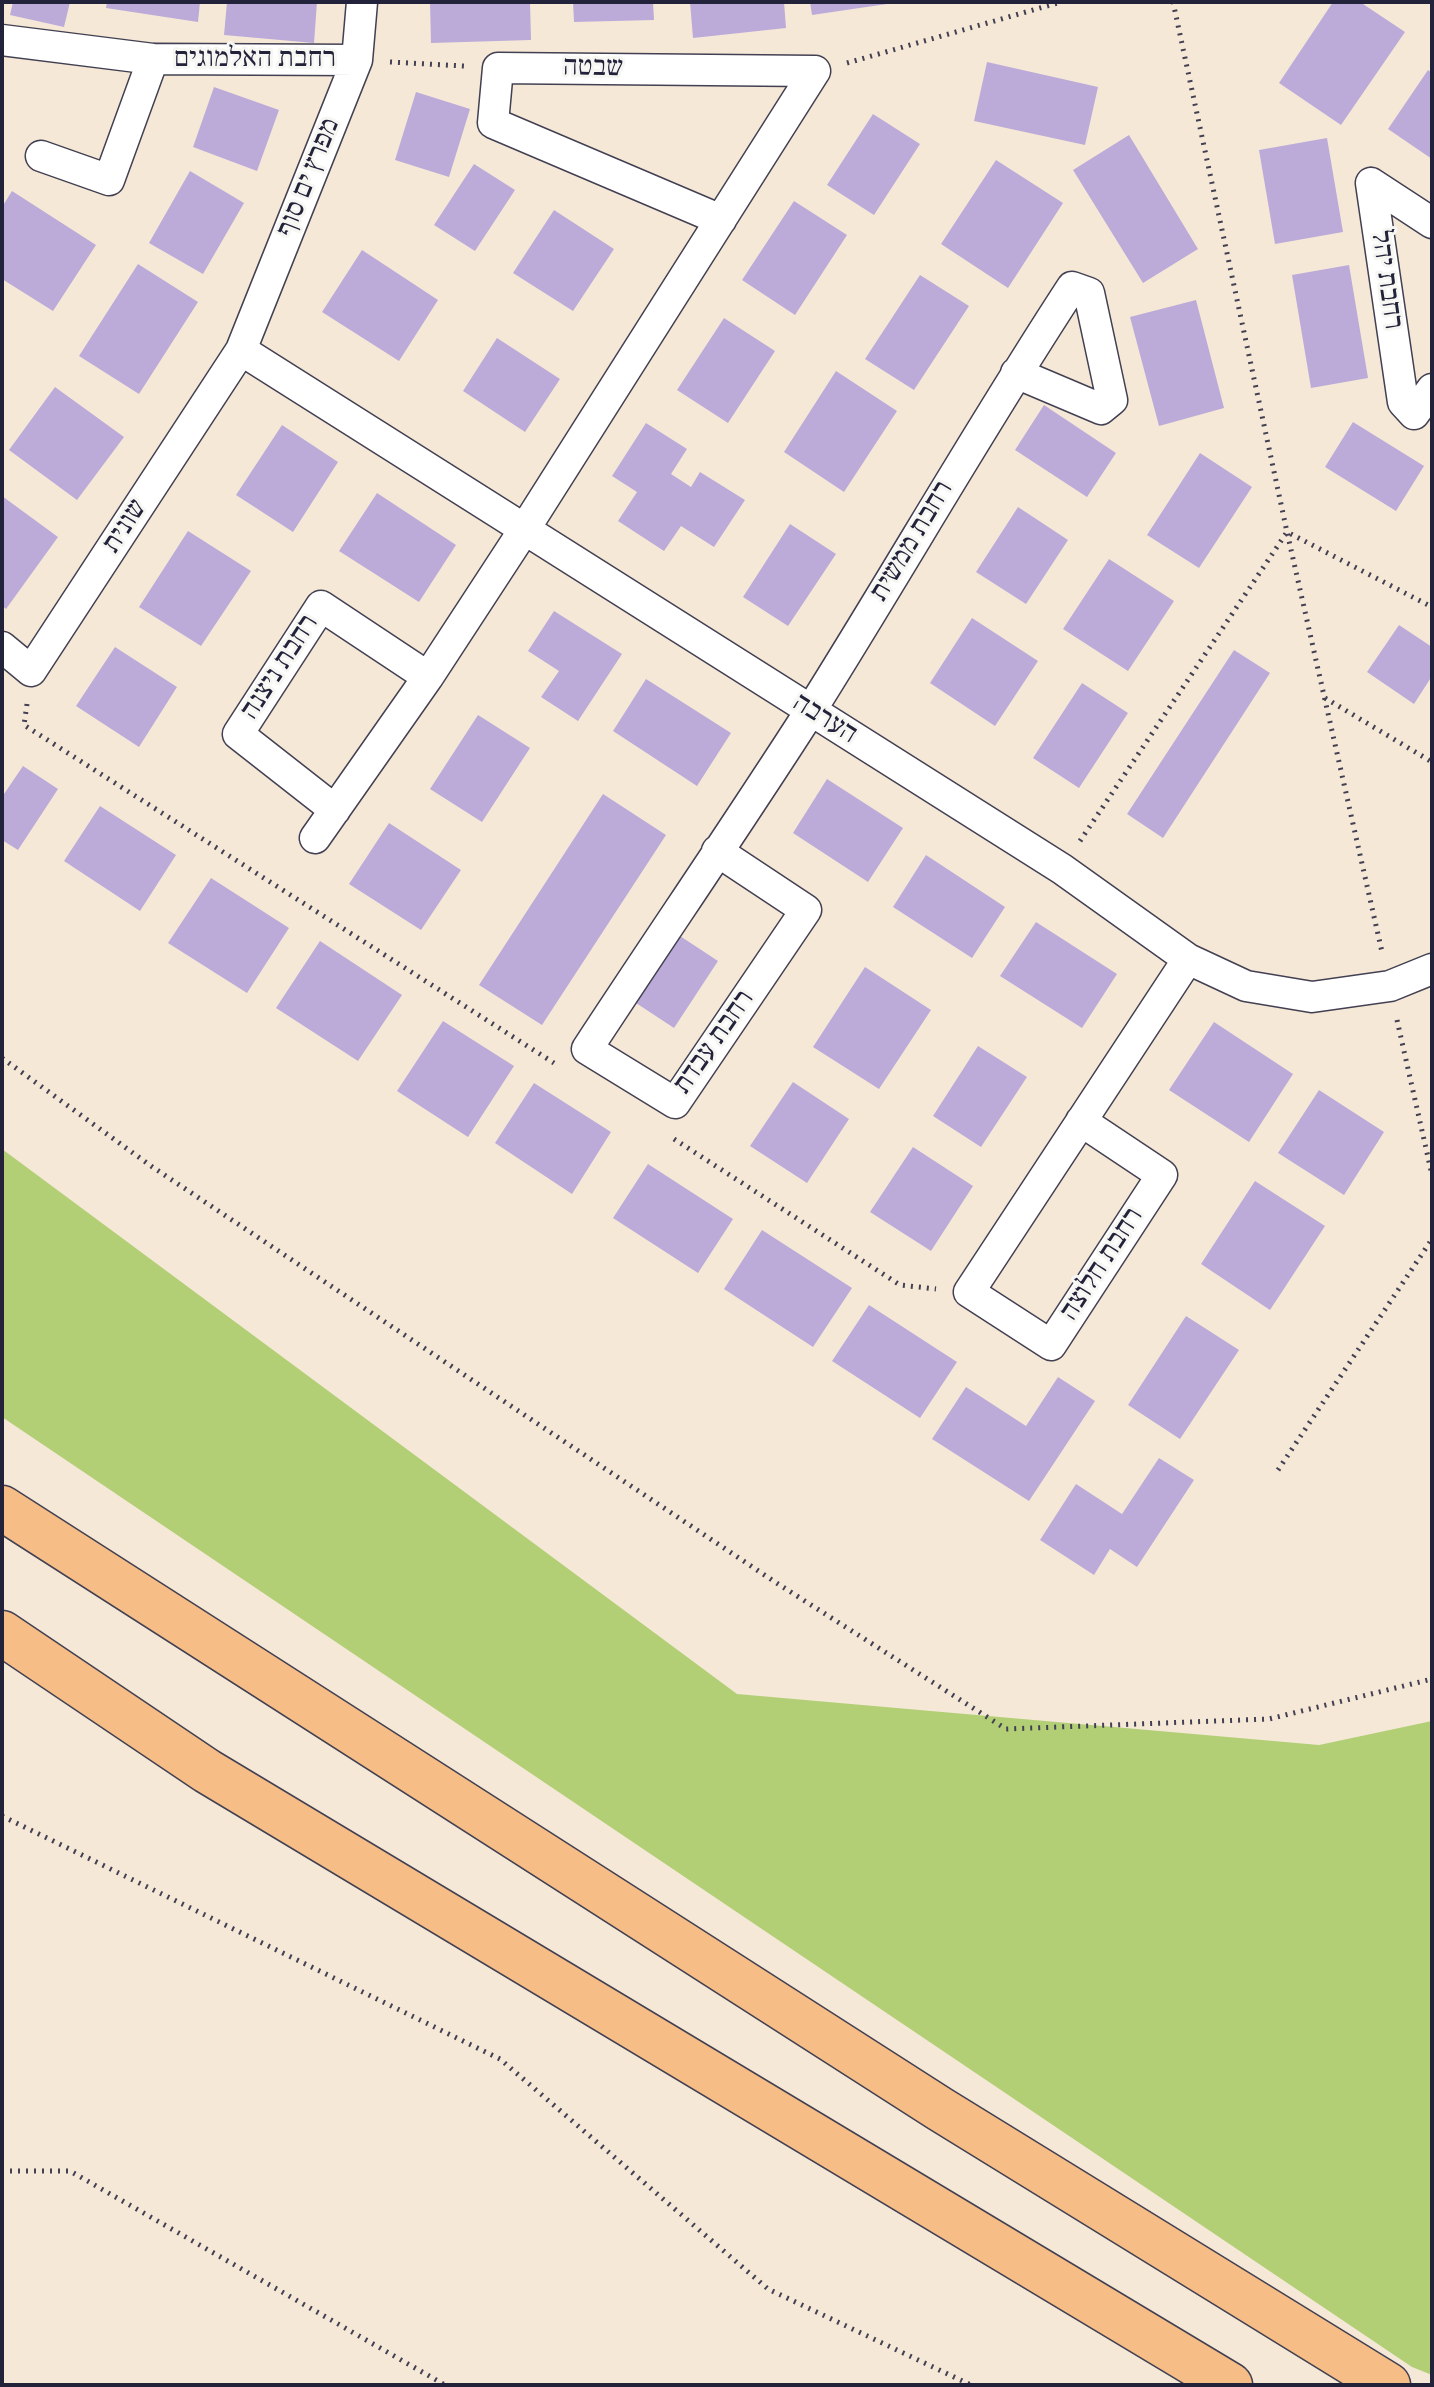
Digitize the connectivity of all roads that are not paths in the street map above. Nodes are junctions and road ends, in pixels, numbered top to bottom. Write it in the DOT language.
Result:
graph roads {
  1 [pos="362,2"];
  2 [pos="2,40"];
  3 [pos="153,59"];
  4 [pos="357,60"];
  5 [pos="41,156"];
  6 [pos="721,220"];
  7 [pos="1432,223"];
  8 [pos="241,350"];
  9 [pos="1016,373"];
  10 [pos="1432,389"];
  11 [pos="524,530"];
  12 [pos="2,647"];
  13 [pos="428,677"];
  14 [pos="810,711"];
  15 [pos="335,810"];
  16 [pos="315,838"];
  17 [pos="717,851"];
  18 [pos="1188,959"];
  19 [pos="1432,969"];
  20 [pos="1081,1121"];
  21 [pos="2,1508"];
  22 [pos="2,1633"];
  23 [pos="1230,2385"];
  24 [pos="1388,2385"];
  1 -- 4 [label="street, מפרץ ים סוף"];
  2 -- 3 [label="street, רחבת האלמוגים"];
  3 -- 4 [label="street, רחבת האלמוגים"];
  3 -- 5 [label="street, רחבת האלמוגים"];
  4 -- 8 [label="street, מפרץ ים סוף"];
  6 -- 6 [label="street, שבטה"];
  6 -- 11 [label="street"];
  7 -- 10 [label="street, רחבת יהל"];
  8 -- 11 [label="street, הערבה"];
  8 -- 12 [label="street, שונית"];
  9 -- 14 [label="street, רחבת ממשית"];
  11 -- 13 [label="street"];
  11 -- 14 [label="street, הערבה"];
  13 -- 15 [label="street"];
  13 -- 15 [label="street, רחבת ניצנה"];
  14 -- 17 [label="street, רחבת עבדת"];
  14 -- 18 [label="street, הערבה"];
  15 -- 16 [label="street"];
  17 -- 17 [label="street, רחבת עבדת"];
  18 -- 19 [label="street, הערבה"];
  18 -- 20 [label="street"];
  20 -- 20 [label="street, רחבת חלוצה"];
  21 -- 24 [label="highway"];
  22 -- 23 [label="highway"];
}
